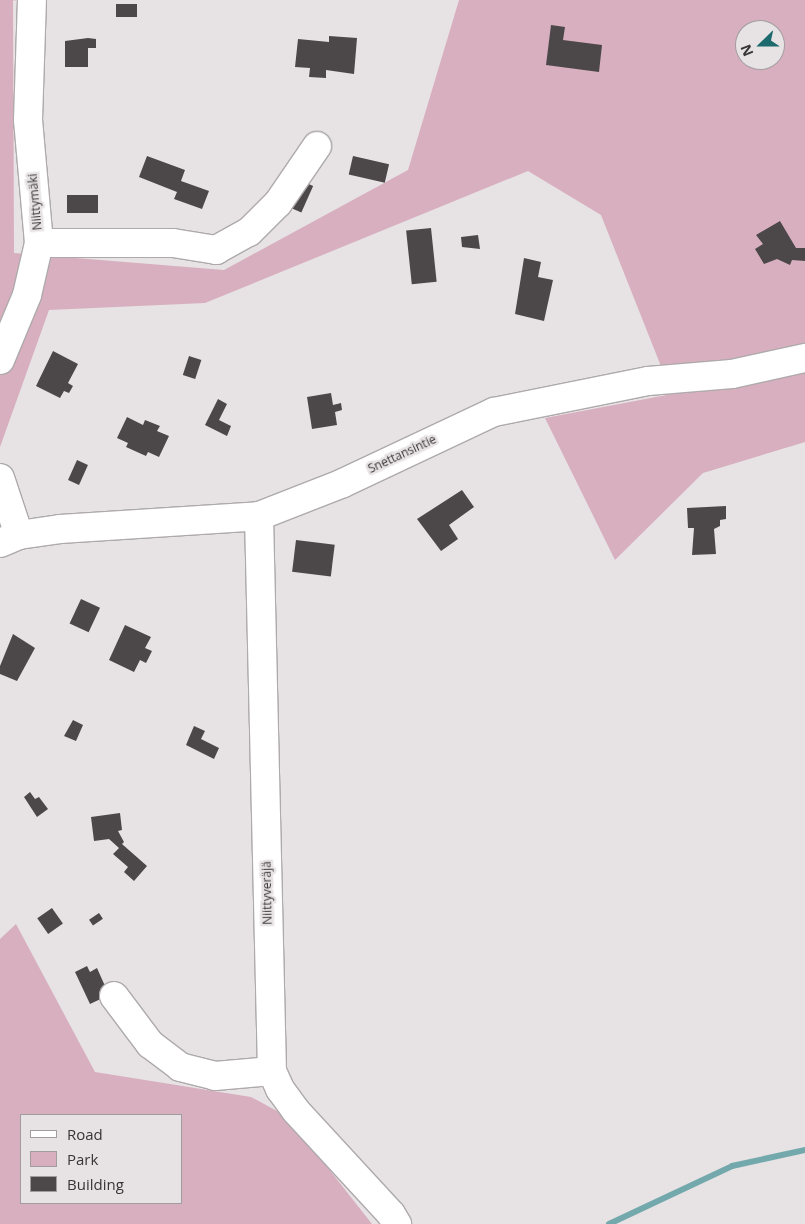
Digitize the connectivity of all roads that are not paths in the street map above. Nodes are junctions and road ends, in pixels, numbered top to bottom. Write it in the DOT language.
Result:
graph roads {
  1 [pos="32,0"];
  2 [pos="317,146"];
  3 [pos="39,243"];
  4 [pos="805,358"];
  5 [pos="0,360"];
  6 [pos="0,478"];
  7 [pos="259,516"];
  8 [pos="10,539"];
  9 [pos="114,996"];
  10 [pos="272,1071"];
  11 [pos="397,1224"];
  1 -- 3 [label="street, Niittymäki"];
  2 -- 3 [label="street"];
  3 -- 5 [label="street, Niittymäki"];
  4 -- 7 [label="street, Snettansintie"];
  6 -- 8 [label="street"];
  7 -- 8 [label="street, Snettansintie"];
  7 -- 10 [label="street, Niittyveräjä"];
  9 -- 10 [label="street"];
  10 -- 11 [label="street, Niittyveräjä"];
}
